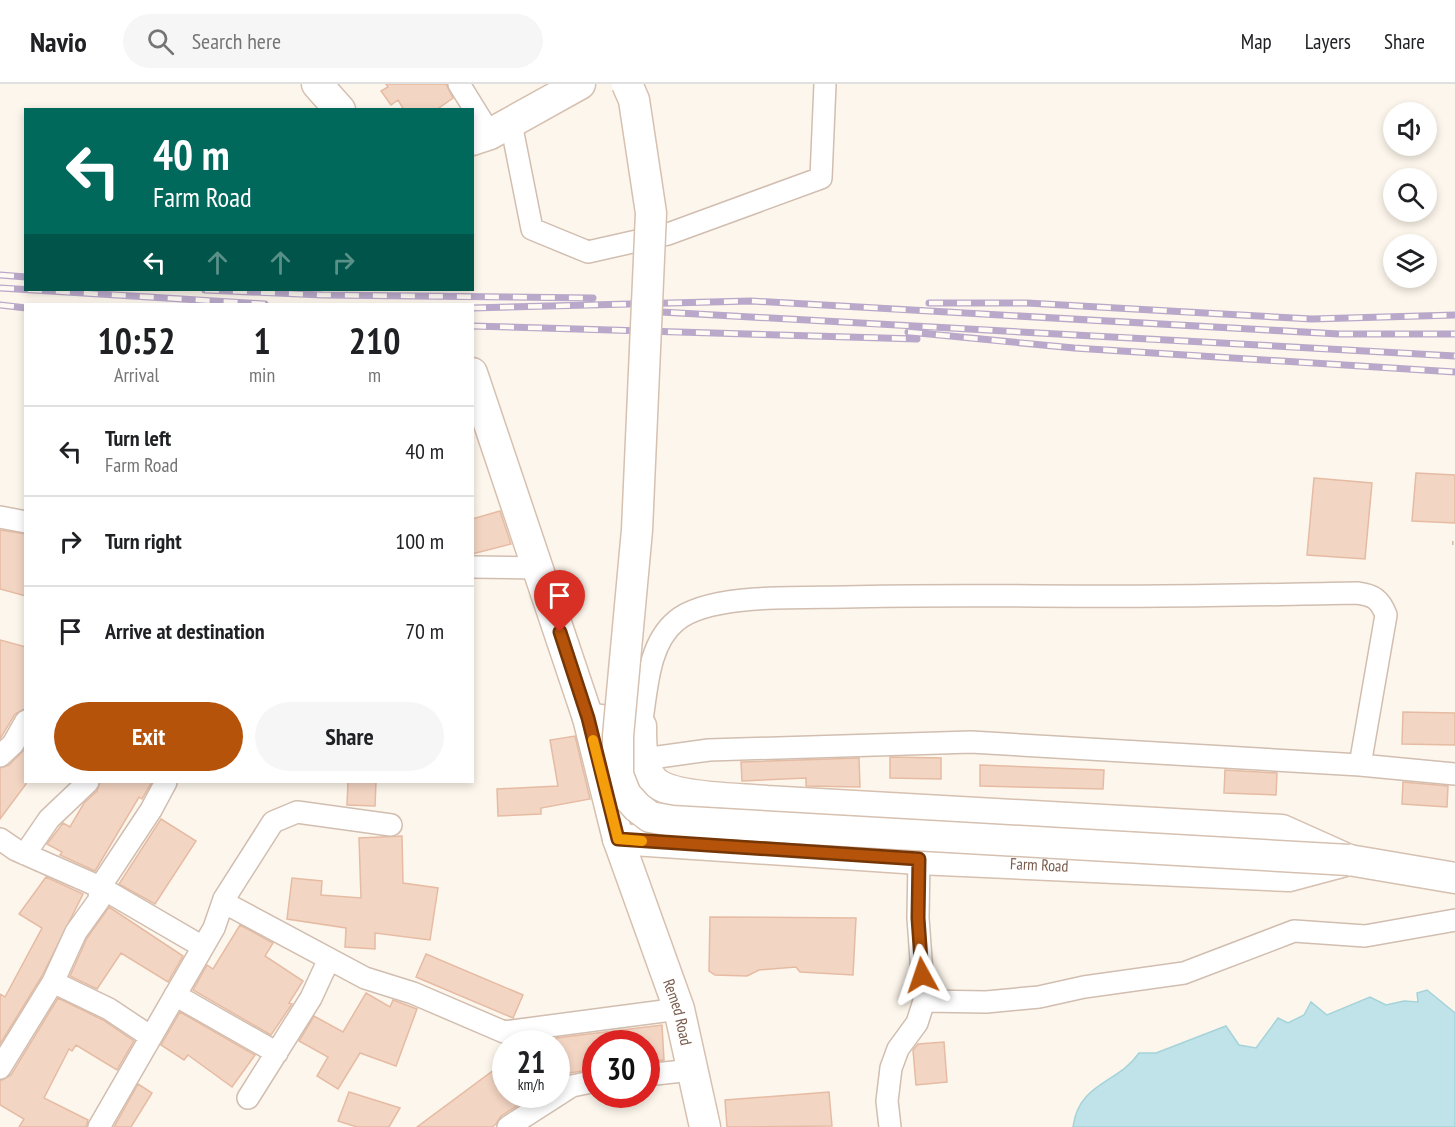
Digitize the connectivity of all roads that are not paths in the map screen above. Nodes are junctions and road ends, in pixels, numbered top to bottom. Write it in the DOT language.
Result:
graph roads {
  1 [pos="317,84"];
  2 [pos="459,84"];
  3 [pos="580,84"];
  4 [pos="627,84"];
  5 [pos="825,84"];
  6 [pos="337,108"];
  7 [pos="491,132"];
  8 [pos="474,380"];
  9 [pos="0,517"];
  10 [pos="24,522"];
  11 [pos="474,567"];
  12 [pos="539,568"];
  13 [pos="588,718"];
  14 [pos="24,725"];
  15 [pos="641,726"];
  16 [pos="0,756"];
  17 [pos="644,759"];
  18 [pos="1360,765"];
  19 [pos="1455,774"];
  20 [pos="87,783"];
  21 [pos="166,783"];
  22 [pos="391,825"];
  23 [pos="618,839"];
  24 [pos="2,845"];
  25 [pos="26,854"];
  26 [pos="919,859"];
  27 [pos="1349,860"];
  28 [pos="1455,878"];
  29 [pos="100,887"];
  30 [pos="224,902"];
  31 [pos="1455,920"];
  32 [pos="203,947"];
  33 [pos="330,959"];
  34 [pos="53,982"];
  35 [pos="175,995"];
  36 [pos="924,1001"];
  37 [pos="679,1009"];
  38 [pos="151,1036"];
  39 [pos="277,1053"];
  40 [pos="0,1068"];
  41 [pos="692,1070"];
  42 [pos="660,1073"];
  43 [pos="582,1084"];
  44 [pos="248,1098"];
  45 [pos="99,1127"];
  46 [pos="508,1127"];
  47 [pos="705,1127"];
  48 [pos="890,1127"];
  1 -- 6 [label="street"];
  2 -- 7 [label="street"];
  3 -- 7 [label="street"];
  4 -- 27 [label="street, bridge"];
  5 -- 7 [label="street"];
  8 -- 12 [label="street, Remed Road"];
  9 -- 10 [label="street"];
  11 -- 12 [label="street"];
  12 -- 13 [label="street, Remed Road"];
  13 -- 15 [label="street"];
  13 -- 23 [label="street, Remed Road"];
  14 -- 16 [label="street"];
  15 -- 17 [label="street"];
  15 -- 18 [label="street"];
  17 -- 18 [label="street"];
  17 -- 27 [label="street"];
  18 -- 19 [label="street"];
  20 -- 25 [label="street"];
  21 -- 29 [label="street"];
  22 -- 30 [label="street"];
  23 -- 26 [label="street, Farm Road"];
  23 -- 37 [label="street, Remed Road"];
  24 -- 25 [label="street"];
  25 -- 29 [label="street"];
  26 -- 27 [label="street, Farm Road"];
  26 -- 36 [label="street"];
  27 -- 28 [label="street, Farm Road"];
  29 -- 32 [label="street"];
  29 -- 34 [label="street"];
  30 -- 32 [label="street"];
  30 -- 33 [label="street"];
  31 -- 36 [label="street"];
  32 -- 35 [label="street"];
  33 -- 37 [label="street"];
  33 -- 39 [label="street"];
  34 -- 38 [label="street"];
  34 -- 40 [label="street"];
  35 -- 38 [label="street"];
  35 -- 39 [label="street"];
  36 -- 48 [label="street"];
  37 -- 41 [label="street, Remed Road"];
  38 -- 45 [label="street"];
  39 -- 44 [label="street"];
  41 -- 42 [label="street"];
  41 -- 47 [label="street, Remed Road"];
  43 -- 46 [label="street"];
}
